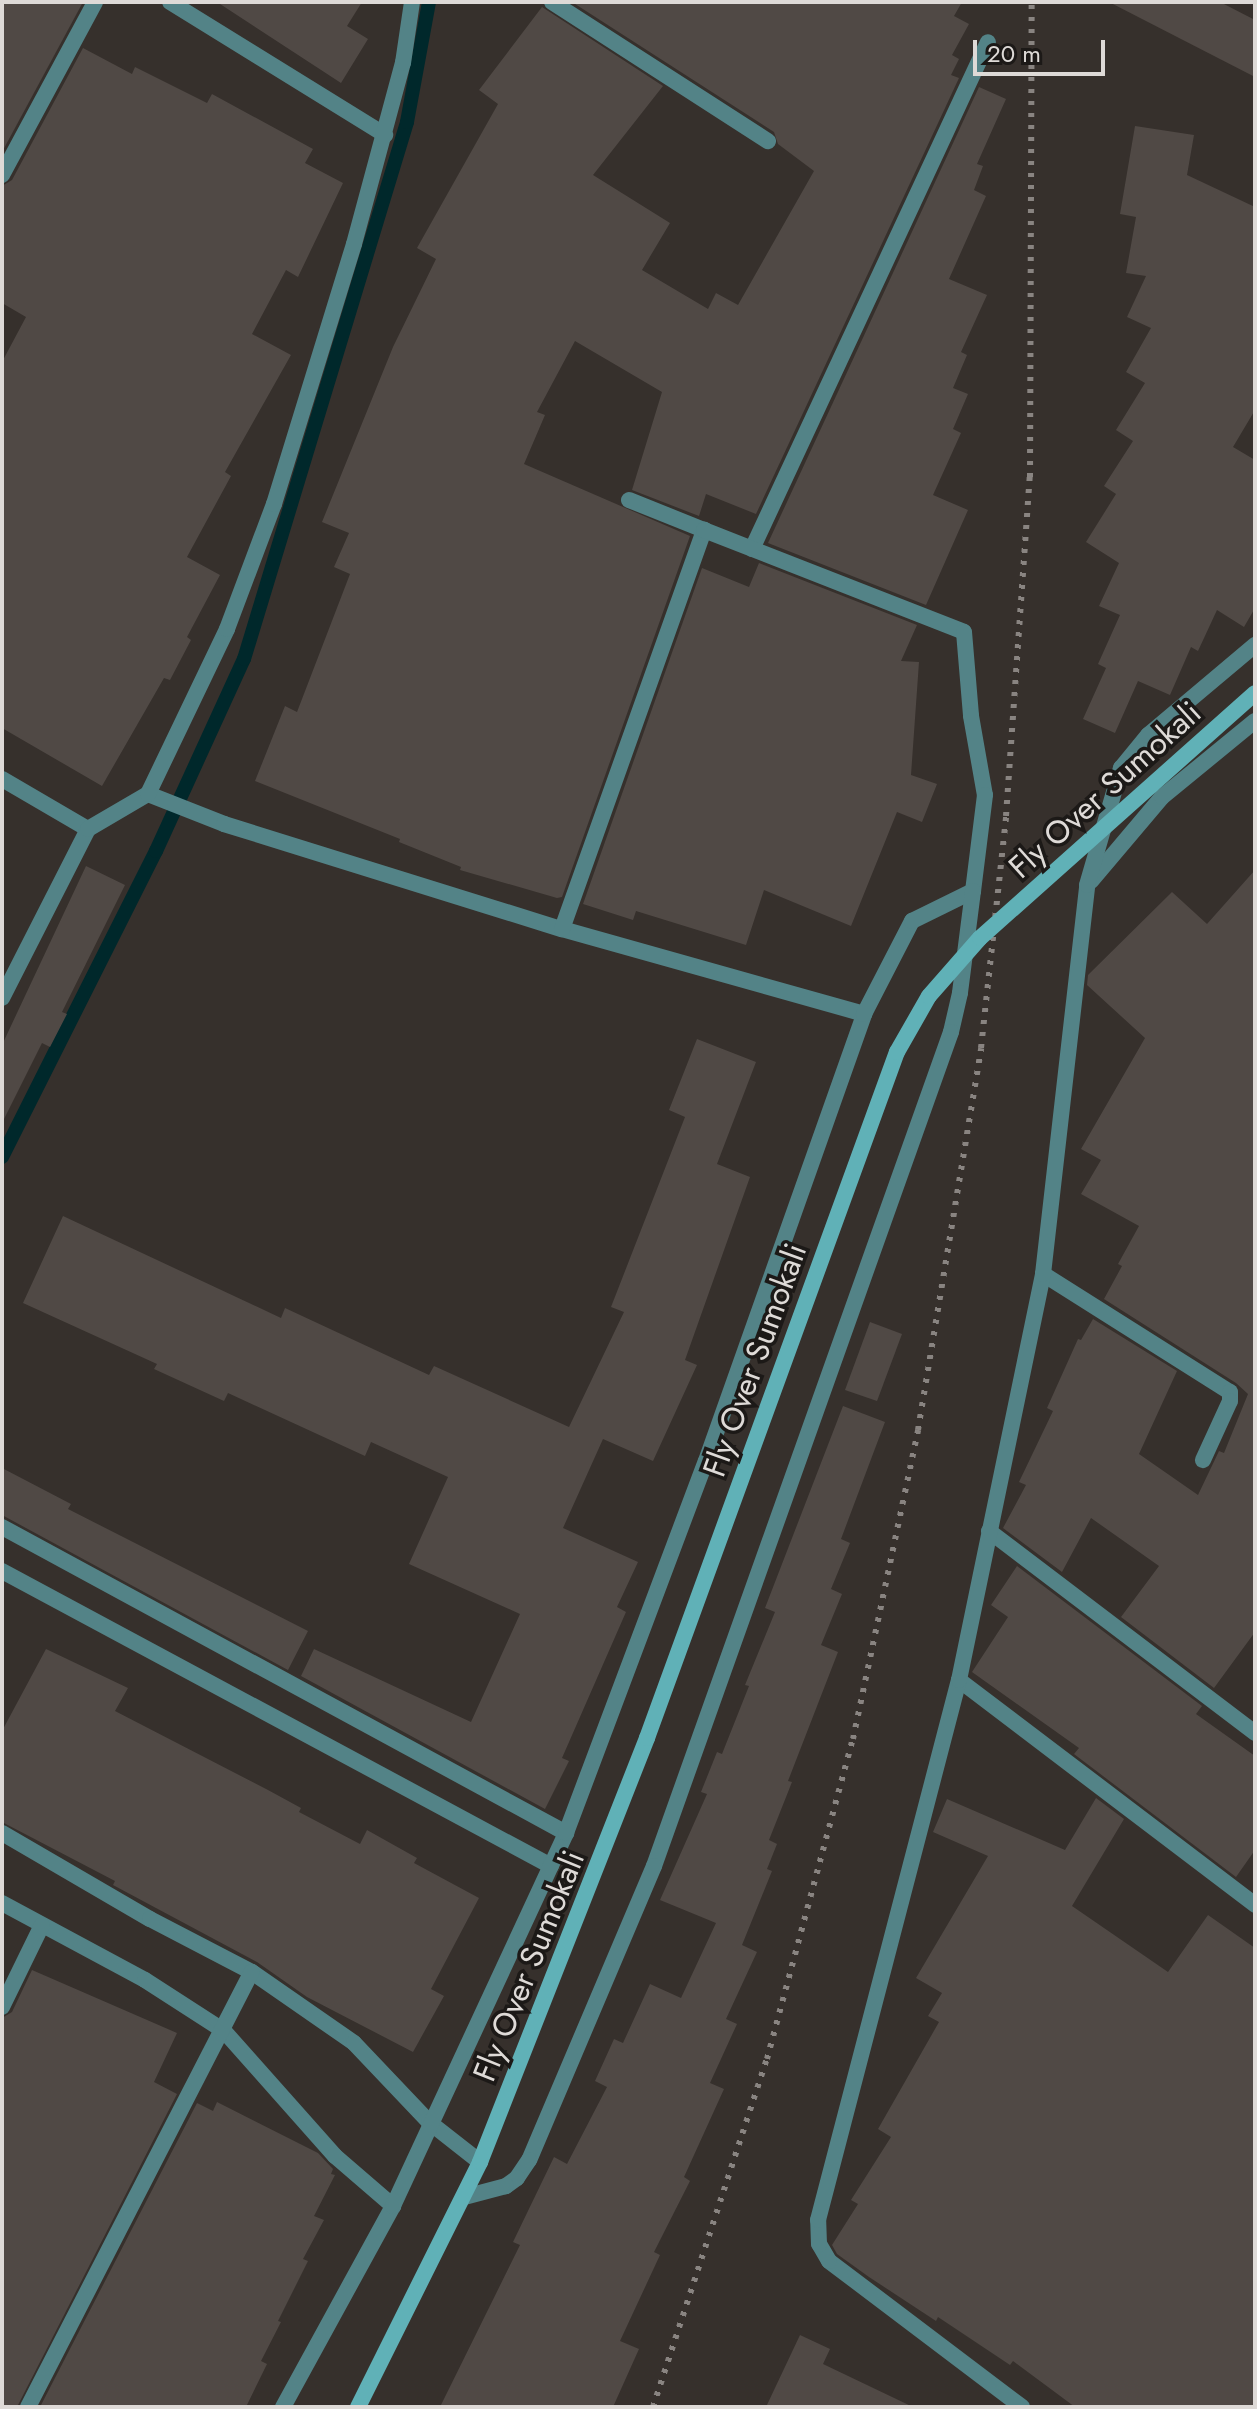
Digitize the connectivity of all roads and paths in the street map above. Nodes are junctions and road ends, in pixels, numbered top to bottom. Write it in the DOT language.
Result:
graph roads {
  1 [pos="95,2"];
  2 [pos="170,2"];
  3 [pos="412,2"];
  4 [pos="552,2"];
  5 [pos="988,42"];
  6 [pos="385,135"];
  7 [pos="768,141"];
  8 [pos="2,175"];
  9 [pos="629,500"];
  10 [pos="704,530"];
  11 [pos="752,549"];
  12 [pos="1255,645"];
  13 [pos="1255,693"];
  14 [pos="1255,721"];
  15 [pos="2,779"];
  16 [pos="148,794"];
  17 [pos="88,829"];
  18 [pos="1087,885"];
  19 [pos="973,891"];
  20 [pos="562,929"];
  21 [pos="2,998"];
  22 [pos="864,1014"];
  23 [pos="1043,1274"];
  24 [pos="1203,1460"];
  25 [pos="2,1527"];
  26 [pos="989,1531"];
  27 [pos="2,1571"];
  28 [pos="959,1680"];
  29 [pos="1255,1733"];
  30 [pos="2,1833"];
  31 [pos="566,1833"];
  32 [pos="551,1866"];
  33 [pos="2,1903"];
  34 [pos="1255,1905"];
  35 [pos="42,1925"];
  36 [pos="252,1972"];
  37 [pos="2,2007"];
  38 [pos="224,2031"];
  39 [pos="429,2122"];
  40 [pos="480,2162"];
  41 [pos="464,2197"];
  42 [pos="393,2206"];
  43 [pos="28,2407"];
  44 [pos="283,2407"];
  45 [pos="358,2407"];
  46 [pos="1022,2407"];
  1 -- 8 [label="street"];
  2 -- 6 [label="street"];
  3 -- 6 [label="street"];
  4 -- 7 [label="street"];
  5 -- 11 [label="street"];
  6 -- 16 [label="street"];
  9 -- 10 [label="street"];
  10 -- 11 [label="street"];
  10 -- 20 [label="street"];
  11 -- 19 [label="street"];
  12 -- 18 [label="street"];
  13 -- 40 [label="main road, Fly Over Sumokali, bridge"];
  14 -- 18 [label="street"];
  15 -- 17 [label="street"];
  16 -- 17 [label="street"];
  16 -- 20 [label="street"];
  17 -- 21 [label="street"];
  18 -- 23 [label="street"];
  19 -- 22 [label="street"];
  19 -- 41 [label="street"];
  20 -- 22 [label="street"];
  22 -- 31 [label="street"];
  23 -- 24 [label="street"];
  23 -- 26 [label="street"];
  25 -- 31 [label="street"];
  26 -- 28 [label="street"];
  26 -- 29 [label="street"];
  27 -- 32 [label="street"];
  28 -- 34 [label="street"];
  28 -- 46 [label="street"];
  30 -- 36 [label="street"];
  31 -- 32 [label="street"];
  32 -- 39 [label="street"];
  33 -- 35 [label="street"];
  35 -- 37 [label="street"];
  35 -- 38 [label="street"];
  36 -- 38 [label="street"];
  36 -- 39 [label="street"];
  38 -- 42 [label="street"];
  38 -- 43 [label="street"];
  39 -- 40 [label="street"];
  39 -- 42 [label="street"];
  40 -- 41 [label="main road, Fly Over Sumokali"];
  41 -- 45 [label="main road, Fly Over Sumokali"];
  42 -- 44 [label="street"];
}
